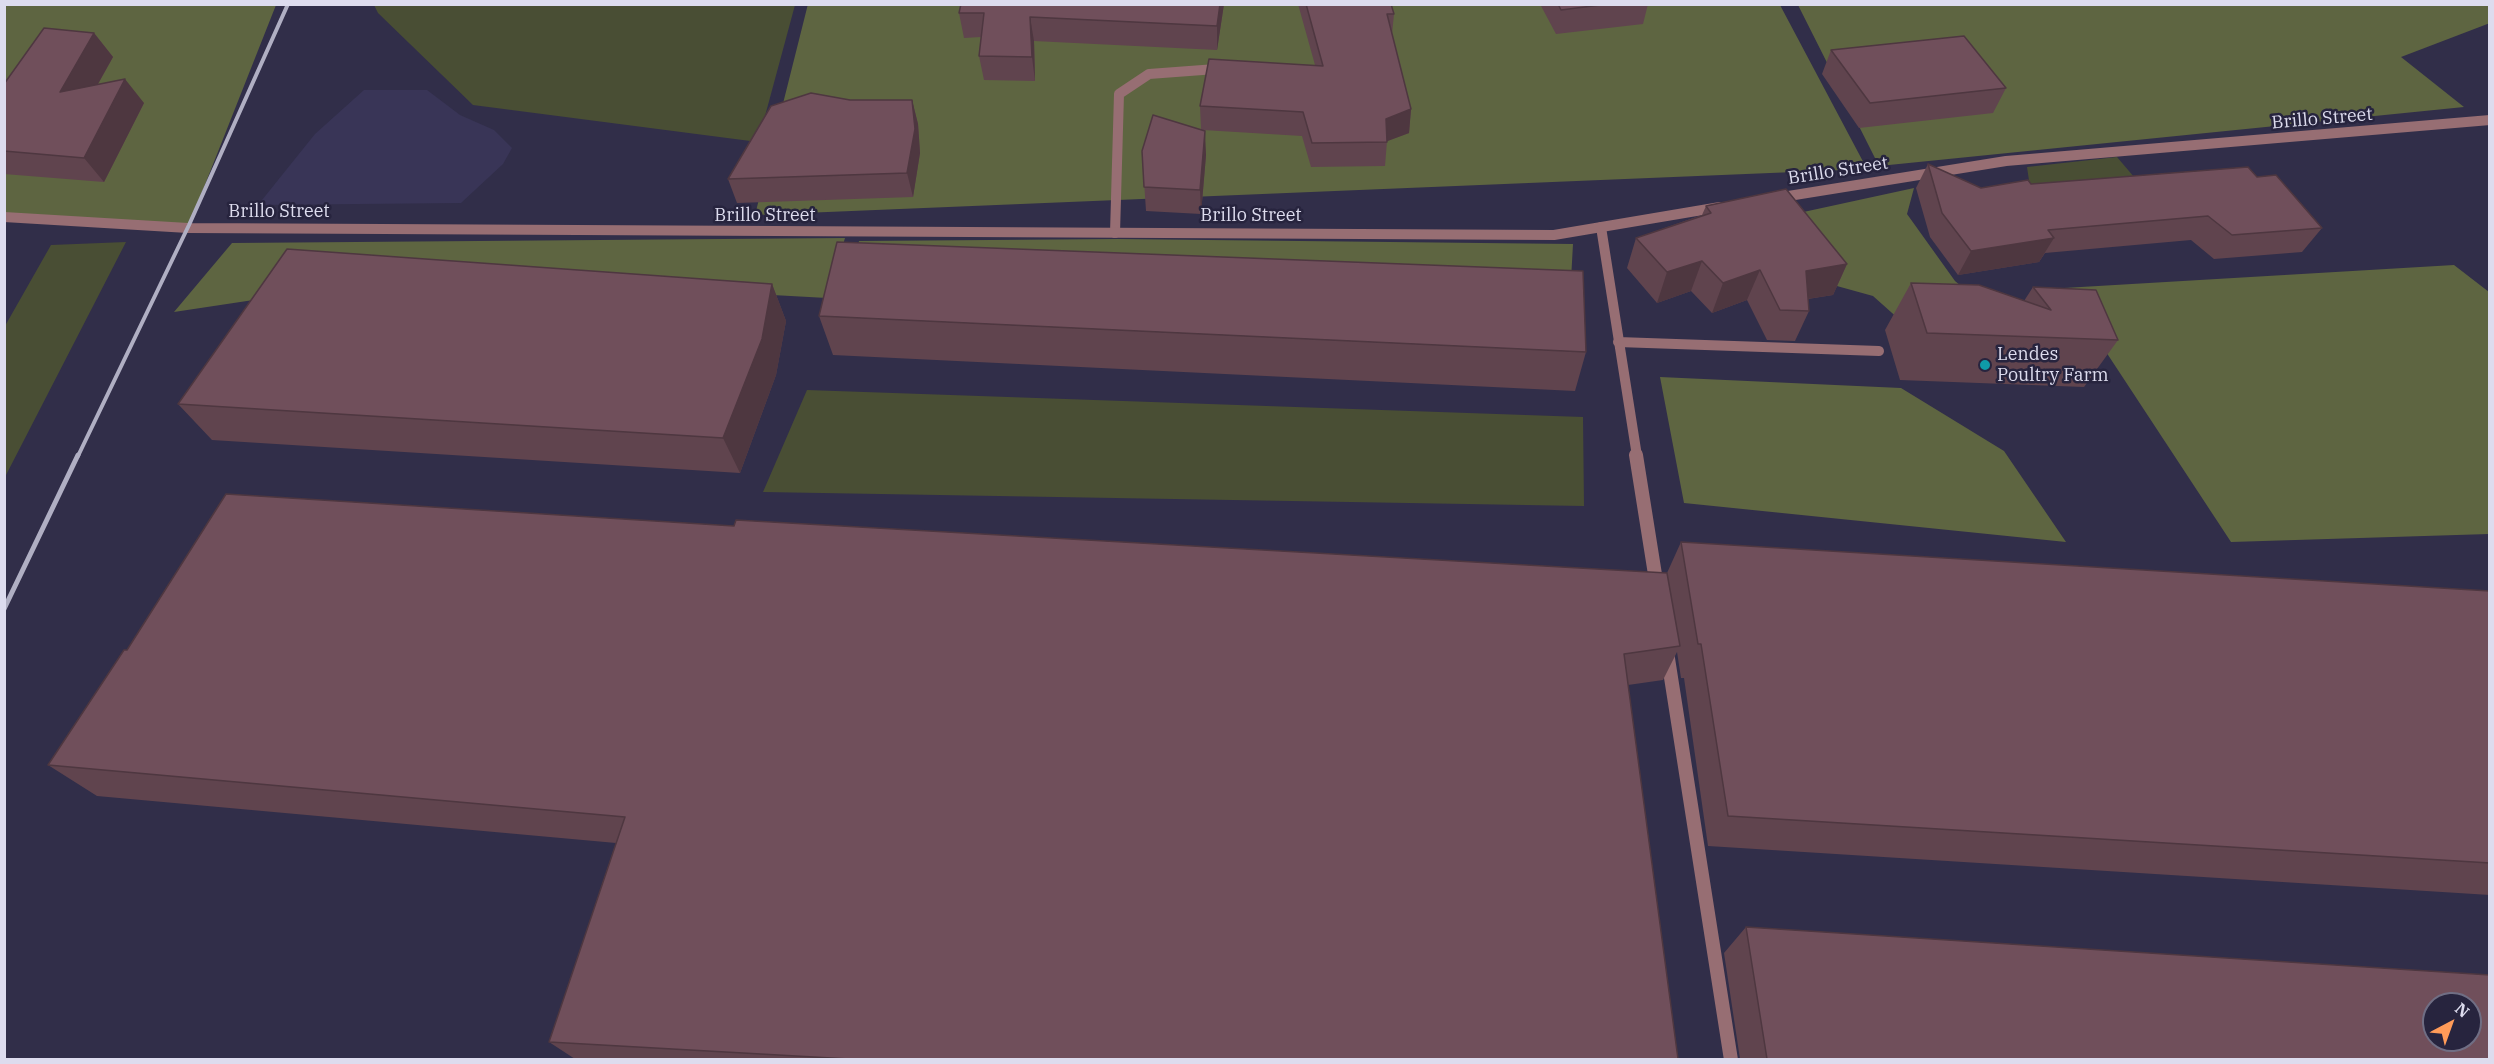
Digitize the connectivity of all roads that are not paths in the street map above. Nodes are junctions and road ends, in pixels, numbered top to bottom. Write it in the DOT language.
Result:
graph roads {
  1 [pos="1216,69"];
  2 [pos="2490,120"];
  3 [pos="1763,200"];
  4 [pos="1728,206"];
  5 [pos="4,217"];
  6 [pos="1601,226"];
  7 [pos="1115,233"];
  8 [pos="1618,342"];
  9 [pos="1879,351"];
  10 [pos="1659,601"];
  11 [pos="1664,636"];
  12 [pos="1731,1059"];
  1 -- 7 [label="street"];
  2 -- 3 [label="street, Brillo Street"];
  4 -- 6 [label="street, Brillo Street"];
  5 -- 7 [label="street, Brillo Street"];
  6 -- 7 [label="street, Brillo Street"];
  6 -- 8 [label="street"];
  8 -- 9 [label="street"];
  8 -- 10 [label="street"];
  11 -- 12 [label="street"];
}
